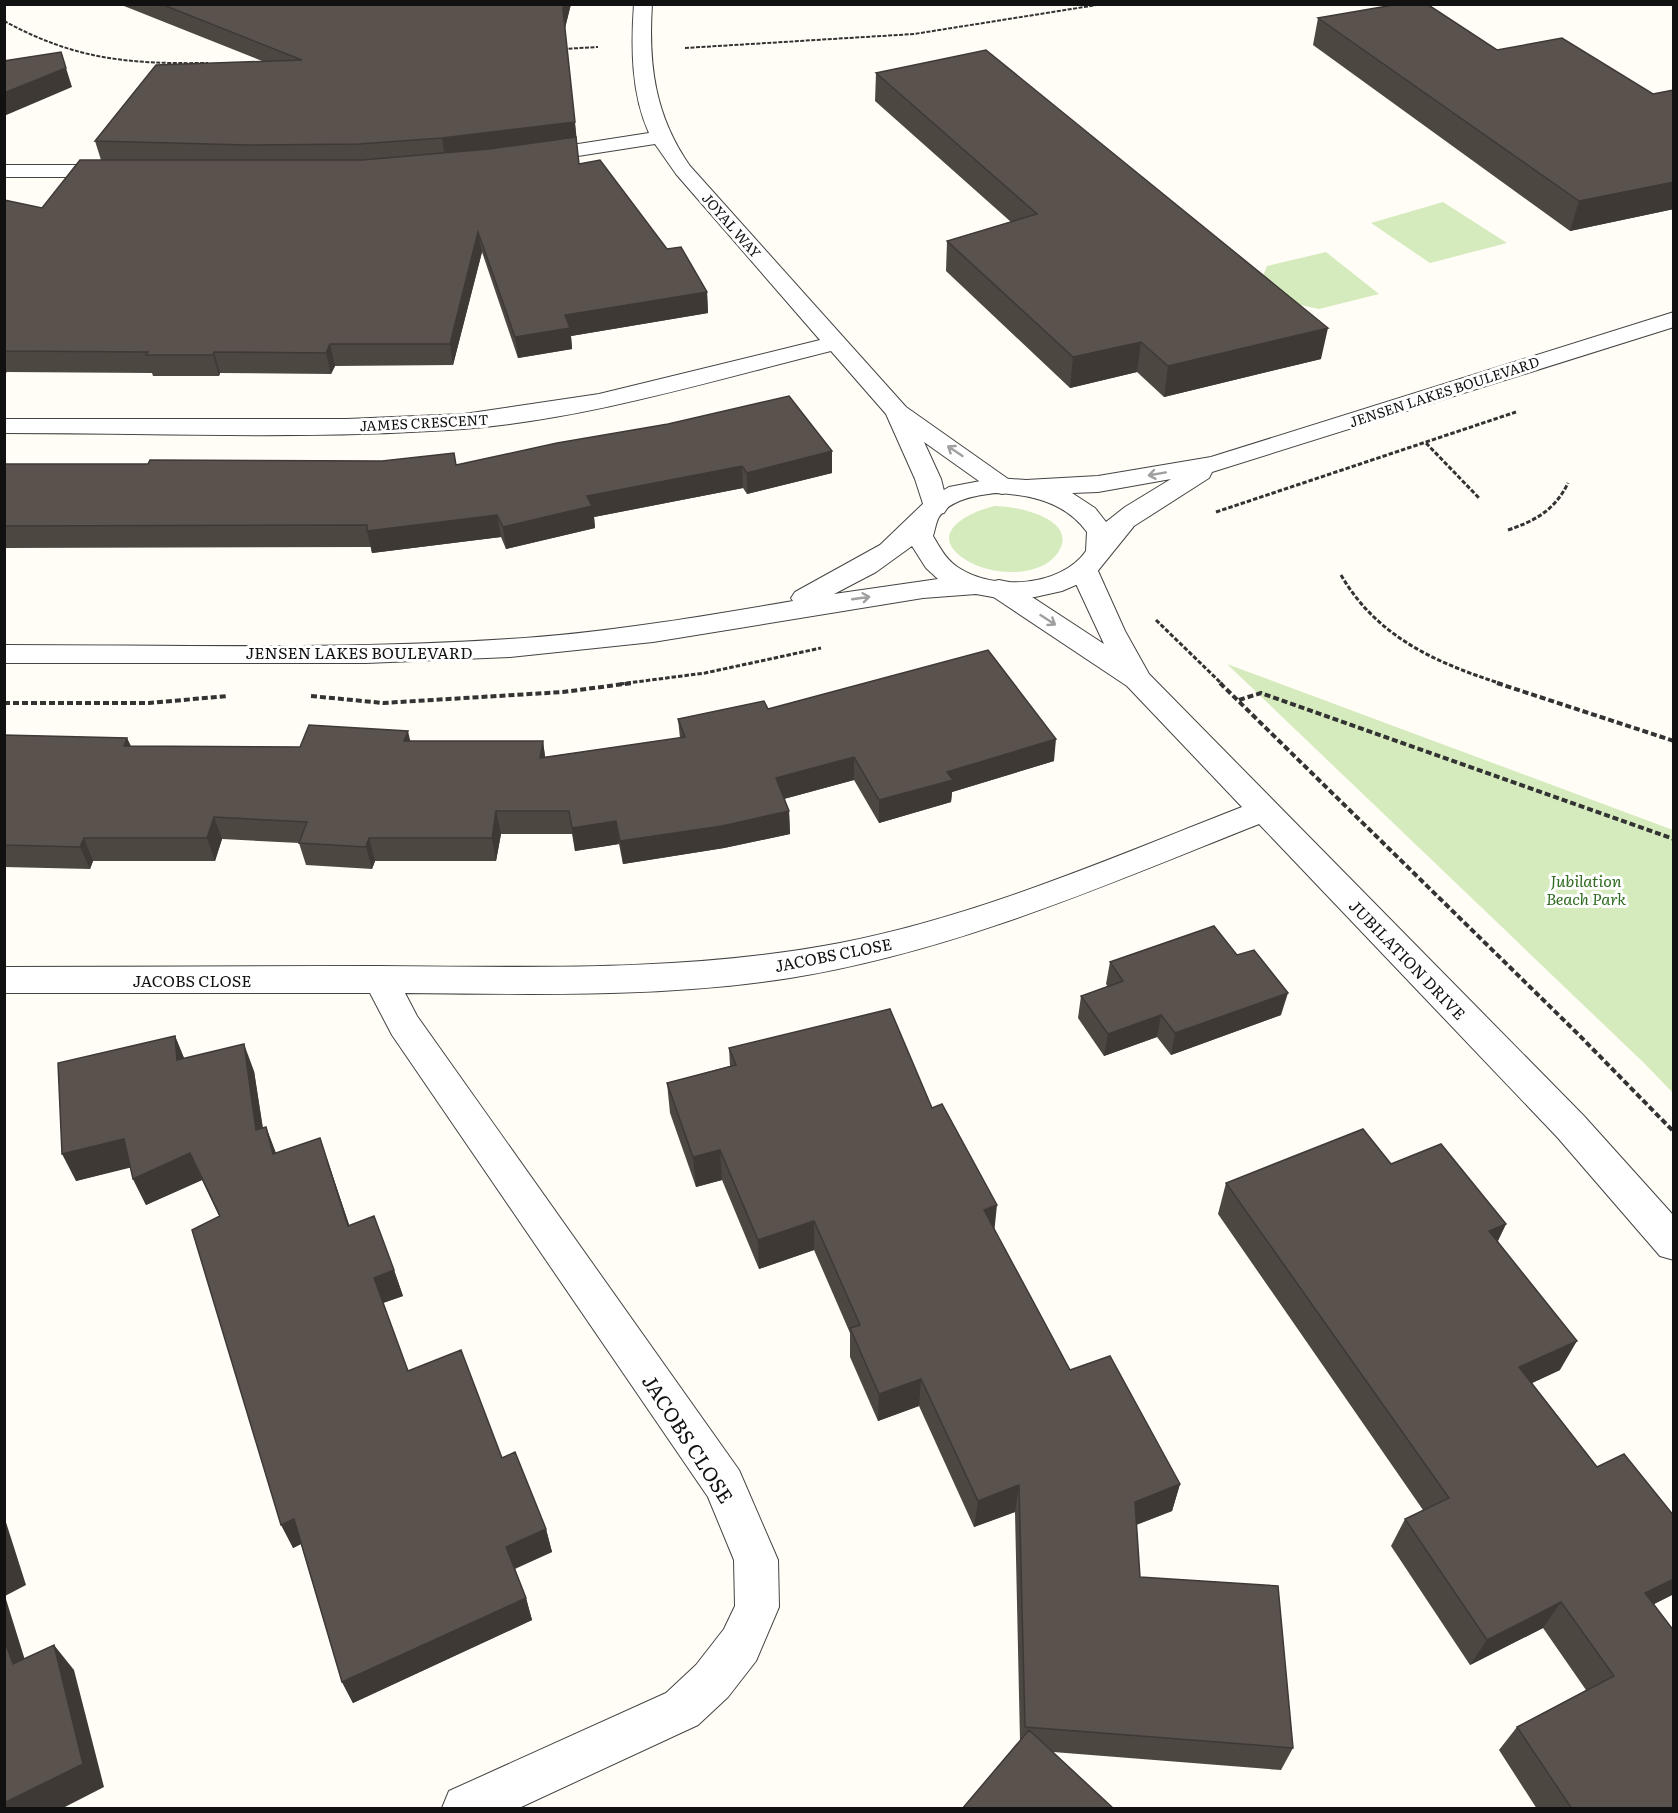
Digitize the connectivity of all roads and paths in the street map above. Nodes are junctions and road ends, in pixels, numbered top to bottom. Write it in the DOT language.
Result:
graph roads {
  1 [pos="643,4"];
  2 [pos="1102,4"];
  3 [pos="4,21"];
  4 [pos="598,47"];
  5 [pos="685,48"];
  6 [pos="552,50"];
  7 [pos="213,63"];
  8 [pos="661,137"];
  9 [pos="511,160"];
  10 [pos="4,171"];
  11 [pos="133,171"];
  12 [pos="1674,319"];
  13 [pos="836,343"];
  14 [pos="897,411"];
  15 [pos="1517,411"];
  16 [pos="4,426"];
  17 [pos="1426,443"];
  18 [pos="1215,464"];
  19 [pos="1568,483"];
  20 [pos="1002,486"];
  21 [pos="1030,487"];
  22 [pos="1479,498"];
  23 [pos="930,512"];
  24 [pos="1210,515"];
  25 [pos="1508,530"];
  26 [pos="1091,561"];
  27 [pos="1341,575"];
  28 [pos="990,587"];
  29 [pos="782,610"];
  30 [pos="1155,619"];
  31 [pos="4,654"];
  32 [pos="1137,679"];
  33 [pos="1239,700"];
  34 [pos="1674,741"];
  35 [pos="1264,810"];
  36 [pos="1674,839"];
  37 [pos="4,980"];
  38 [pos="380,980"];
  39 [pos="1674,1132"];
  40 [pos="1674,1244"];
  41 [pos="466,1809"];
  1 -- 8 [label="street, JOYAL WAY"];
  2 -- 5 [label="path"];
  3 -- 7 [label="path"];
  4 -- 6 [label="path"];
  8 -- 9 [label="street"];
  8 -- 13 [label="street, JOYAL WAY"];
  10 -- 11 [label="street"];
  12 -- 18 [label="street, JENSEN LAKES BOULEVARD"];
  13 -- 14 [label="street, JOYAL WAY"];
  13 -- 16 [label="street, JAMES CRESCENT"];
  20 -- 14 [label="street, JOYAL WAY, one-way"];
  14 -- 23 [label="street, JOYAL WAY"];
  15 -- 17 [label="path"];
  17 -- 22 [label="path"];
  17 -- 24 [label="path"];
  18 -- 21 [label="street, JENSEN LAKES BOULEVARD, one-way"];
  18 -- 26 [label="street, JENSEN LAKES BOULEVARD"];
  19 -- 25 [label="path"];
  20 -- 21 [label="street"];
  20 -- 23 [label="street"];
  21 -- 26 [label="street"];
  23 -- 28 [label="street"];
  23 -- 29 [label="street, JENSEN LAKES BOULEVARD"];
  26 -- 28 [label="street"];
  26 -- 32 [label="street, JUBILATION DRIVE"];
  27 -- 34 [label="path"];
  29 -- 28 [label="street, JENSEN LAKES BOULEVARD, one-way"];
  28 -- 32 [label="street, JUBILATION DRIVE, one-way"];
  29 -- 31 [label="street, JENSEN LAKES BOULEVARD"];
  30 -- 33 [label="path"];
  32 -- 35 [label="street, JUBILATION DRIVE"];
  33 -- 36 [label="path"];
  33 -- 39 [label="path"];
  35 -- 38 [label="street, JACOBS CLOSE"];
  35 -- 40 [label="street, JUBILATION DRIVE"];
  37 -- 38 [label="street, JACOBS CLOSE"];
  38 -- 41 [label="street, JACOBS CLOSE"];
}
